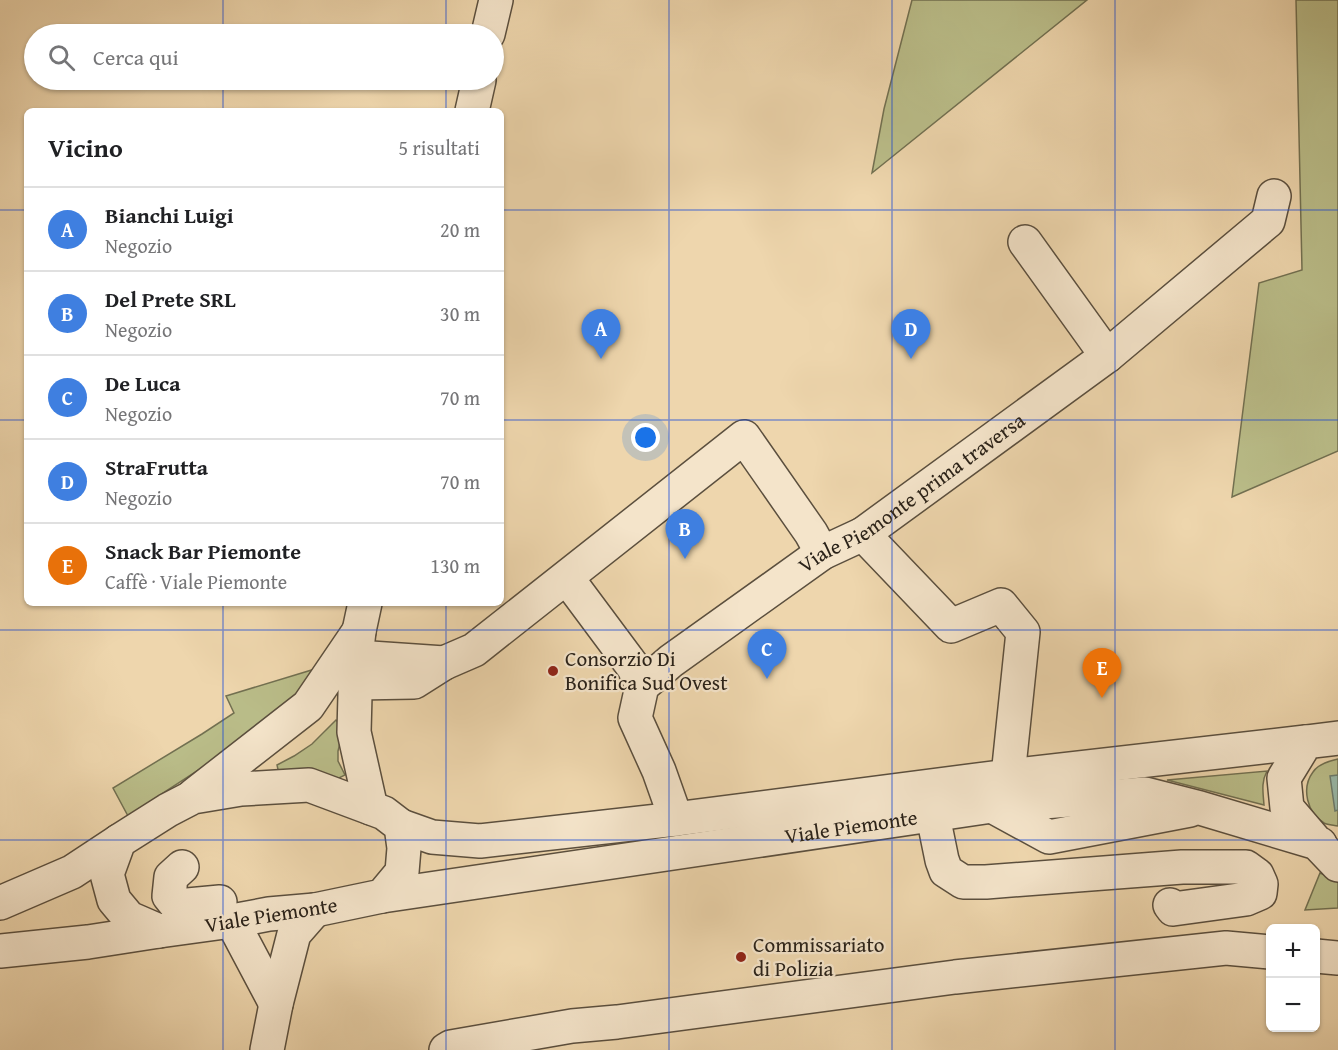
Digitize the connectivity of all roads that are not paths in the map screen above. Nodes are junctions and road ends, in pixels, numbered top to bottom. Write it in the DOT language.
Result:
graph roads {
  1 [pos="496,0"];
  2 [pos="490,24"];
  3 [pos="477,90"];
  4 [pos="473,108"];
  5 [pos="1274,196"];
  6 [pos="1025,242"];
  7 [pos="1107,356"];
  8 [pos="863,534"];
  9 [pos="816,543"];
  10 [pos="567,578"];
  11 [pos="359,644"];
  12 [pos="638,677"];
  13 [pos="1338,738"];
  14 [pos="1306,742"];
  15 [pos="1008,776"];
  16 [pos="193,797"];
  17 [pos="371,808"];
  18 [pos="933,816"];
  19 [pos="676,819"];
  20 [pos="401,826"];
  21 [pos="118,842"];
  22 [pos="1331,852"];
  23 [pos="183,867"];
  24 [pos="382,896"];
  25 [pos="0,903"];
  26 [pos="1170,905"];
  27 [pos="315,910"];
  28 [pos="269,914"];
  29 [pos="232,921"];
  30 [pos="159,931"];
  31 [pos="0,951"];
  32 [pos="1266,952"];
  33 [pos="1320,956"];
  34 [pos="1338,958"];
  35 [pos="276,1004"];
  36 [pos="267,1050"];
  37 [pos="446,1050"];
  1 -- 2 [label="street"];
  3 -- 4 [label="street"];
  5 -- 7 [label="street, Viale Piemonte prima traversa"];
  6 -- 7 [label="street"];
  7 -- 8 [label="street, Viale Piemonte prima traversa"];
  8 -- 9 [label="street, Viale Piemonte prima traversa"];
  8 -- 15 [label="street"];
  9 -- 10 [label="street"];
  9 -- 12 [label="street, Viale Piemonte prima traversa"];
  10 -- 11 [label="street"];
  10 -- 12 [label="street"];
  11 -- 16 [label="street"];
  11 -- 17 [label="street"];
  12 -- 19 [label="street"];
  13 -- 14 [label="street, Viale Piemonte"];
  14 -- 15 [label="street, Viale Piemonte"];
  14 -- 22 [label="street, Viale Piemonte"];
  15 -- 19 [label="street, Viale Piemonte"];
  16 -- 17 [label="street, Viale Piemonte"];
  16 -- 21 [label="street, Viale Piemonte"];
  17 -- 20 [label="street, Viale Piemonte"];
  18 -- 22 [label="street, Viale Piemonte"];
  18 -- 24 [label="street, Viale Piemonte"];
  18 -- 26 [label="street"];
  19 -- 20 [label="street, Viale Piemonte"];
  20 -- 24 [label="street"];
  21 -- 25 [label="street, Viale Piemonte"];
  21 -- 30 [label="street"];
  23 -- 28 [label="street"];
  24 -- 27 [label="street, Viale Piemonte"];
  27 -- 28 [label="street, Viale Piemonte"];
  27 -- 35 [label="street"];
  28 -- 29 [label="street, Viale Piemonte"];
  29 -- 30 [label="street, Viale Piemonte"];
  29 -- 35 [label="street"];
  30 -- 31 [label="street, Viale Piemonte"];
  32 -- 37 [label="street"];
  33 -- 34 [label="street"];
  35 -- 36 [label="street"];
}
